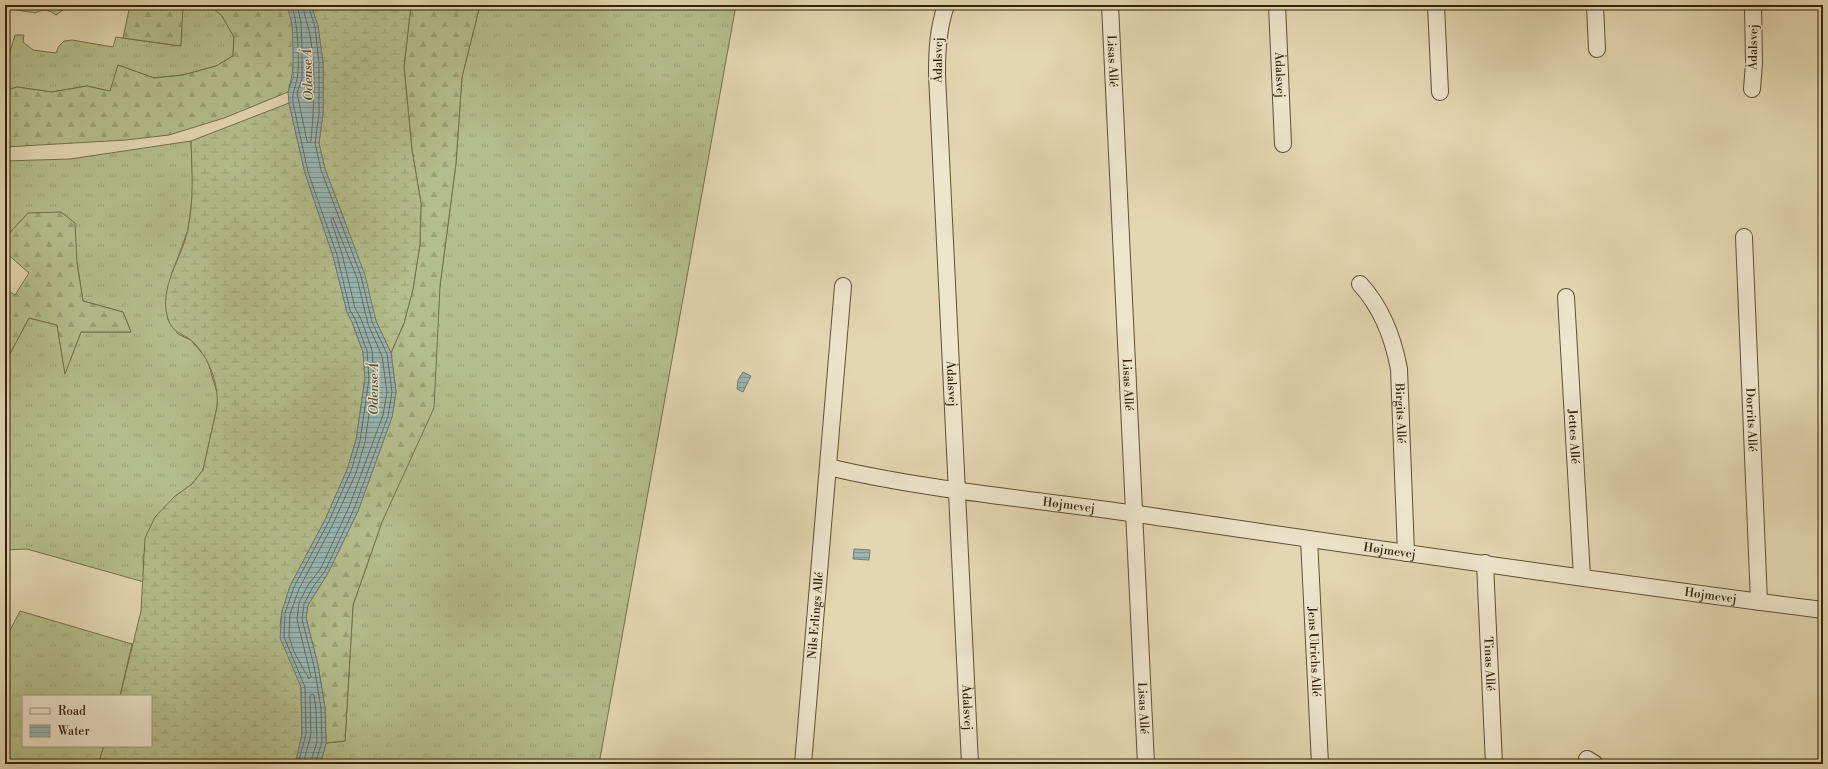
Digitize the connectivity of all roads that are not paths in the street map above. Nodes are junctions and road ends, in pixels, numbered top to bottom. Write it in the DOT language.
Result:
graph roads {
  1 [pos="946,5"];
  2 [pos="1110,5"];
  3 [pos="1277,5"];
  4 [pos="1436,5"];
  5 [pos="1595,5"];
  6 [pos="1753,5"];
  7 [pos="1597,49"];
  8 [pos="1752,89"];
  9 [pos="1440,92"];
  10 [pos="1283,144"];
  11 [pos="1744,237"];
  12 [pos="1360,284"];
  13 [pos="843,286"];
  14 [pos="1566,297"];
  15 [pos="828,467"];
  16 [pos="957,491"];
  17 [pos="1134,513"];
  18 [pos="1309,540"];
  19 [pos="1406,553"];
  20 [pos="1485,563"];
  21 [pos="1582,577"];
  22 [pos="1759,602"];
  23 [pos="1823,610"];
  24 [pos="803,764"];
  25 [pos="970,764"];
  26 [pos="1146,764"];
  27 [pos="1320,764"];
  28 [pos="1494,764"];
  1 -- 16 [label="street, Ådalsvej"];
  2 -- 17 [label="street, Lisas Allé"];
  3 -- 10 [label="street, Ådalsvej"];
  4 -- 9 [label="street"];
  5 -- 7 [label="street"];
  6 -- 8 [label="street, Ådalsvej"];
  11 -- 22 [label="street, Dorrits Allé"];
  12 -- 19 [label="street, Birgits Allé"];
  13 -- 15 [label="street, Nils Erlings Allé"];
  14 -- 21 [label="street, Jettes Allé"];
  15 -- 16 [label="street"];
  15 -- 24 [label="street, Nils Erlings Allé"];
  16 -- 17 [label="street, Højmevej"];
  16 -- 25 [label="street, Ådalsvej"];
  17 -- 18 [label="street, Højmevej"];
  17 -- 26 [label="street, Lisas Allé"];
  18 -- 19 [label="street, Højmevej"];
  18 -- 27 [label="street, Jens Ulrichs Allé"];
  19 -- 20 [label="street, Højmevej"];
  20 -- 21 [label="street, Højmevej"];
  20 -- 28 [label="street, Tinas Allé"];
  21 -- 22 [label="street, Højmevej"];
  22 -- 23 [label="street, Højmevej"];
}
